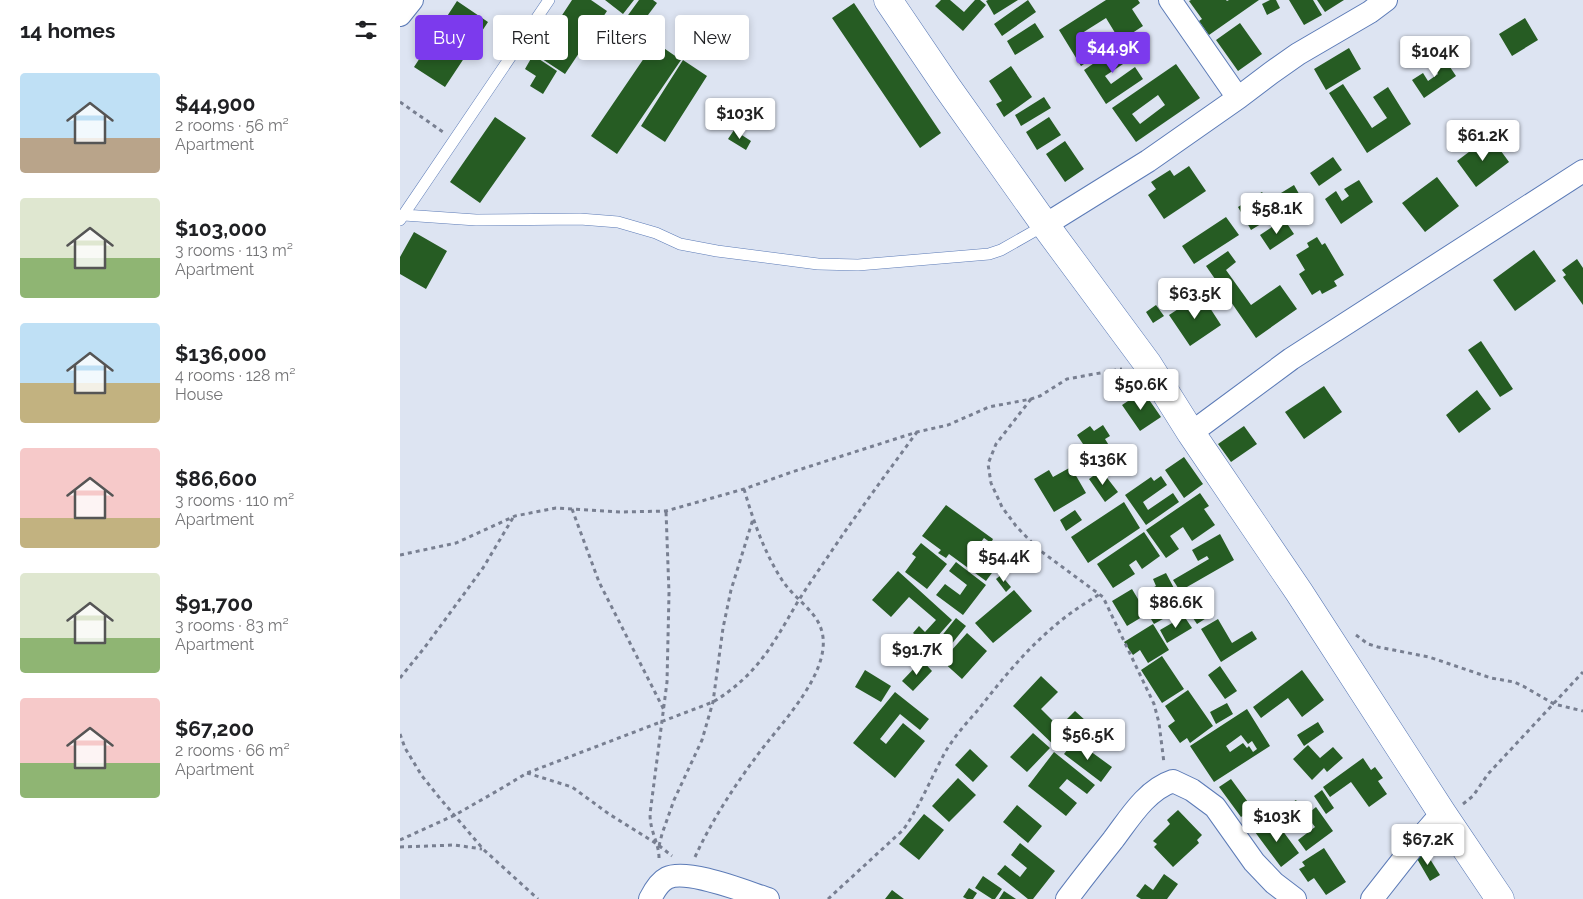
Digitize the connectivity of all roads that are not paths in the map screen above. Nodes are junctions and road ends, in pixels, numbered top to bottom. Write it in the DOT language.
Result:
graph roads {
  1 [pos="412,0"];
  2 [pos="549,0"];
  3 [pos="888,0"];
  4 [pos="1170,0"];
  5 [pos="1386,0"];
  6 [pos="400,15"];
  7 [pos="1238,98"];
  8 [pos="1583,171"];
  9 [pos="402,218"];
  10 [pos="1045,225"];
  11 [pos="1191,433"];
  12 [pos="1442,813"];
  13 [pos="652,895"];
  14 [pos="768,899"];
  15 [pos="1067,899"];
  16 [pos="1295,899"];
  17 [pos="1372,899"];
  18 [pos="1500,899"];
  1 -- 6 [label="street"];
  2 -- 9 [label="lane"];
  3 -- 10 [label="main road"];
  4 -- 7 [label="street"];
  5 -- 7 [label="street"];
  7 -- 10 [label="street"];
  8 -- 11 [label="street"];
  9 -- 10 [label="lane"];
  10 -- 11 [label="main road"];
  11 -- 12 [label="main road"];
  12 -- 17 [label="street"];
  12 -- 18 [label="main road"];
  13 -- 14 [label="street"];
  15 -- 16 [label="street"];
}
